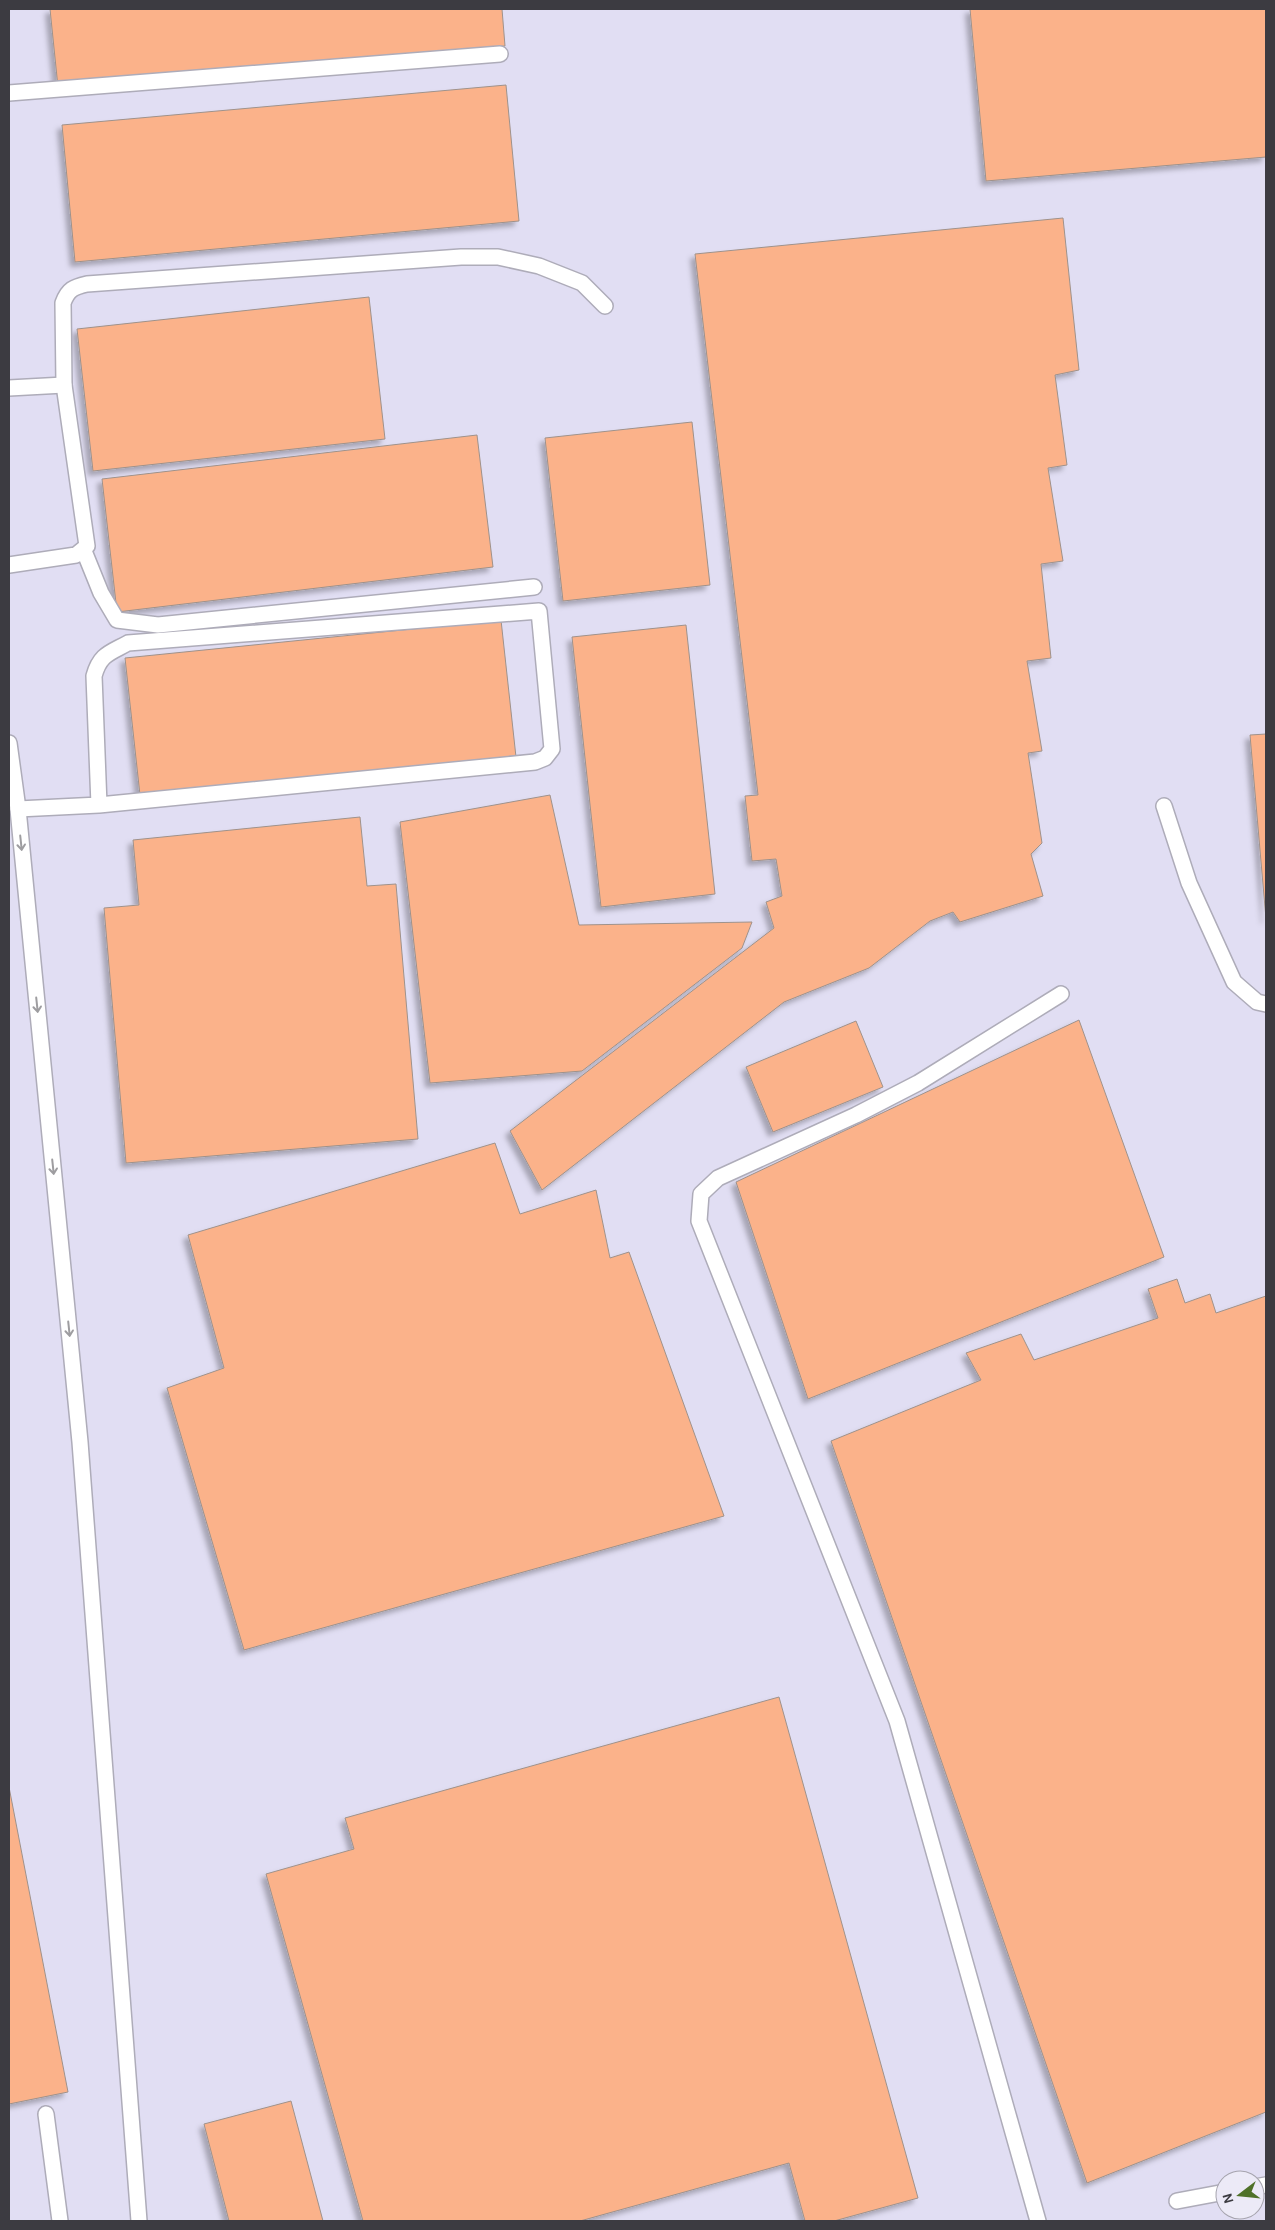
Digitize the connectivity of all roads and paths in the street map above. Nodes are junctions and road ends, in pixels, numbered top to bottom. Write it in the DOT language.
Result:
graph roads {
  1 [pos="500,54"];
  2 [pos="9,93"];
  3 [pos="605,306"];
  4 [pos="64,385"];
  5 [pos="9,388"];
  6 [pos="84,551"];
  7 [pos="9,565"];
  8 [pos="534,587"];
  9 [pos="9,743"];
  10 [pos="11,787"];
  11 [pos="99,805"];
  12 [pos="1164,806"];
  13 [pos="18,809"];
  14 [pos="1061,994"];
  15 [pos="1266,1004"];
  16 [pos="46,2114"];
  17 [pos="1215,2194"];
  18 [pos="1177,2201"];
  19 [pos="60,2221"];
  20 [pos="139,2221"];
  21 [pos="1038,2221"];
  1 -- 2 [label="lane"];
  3 -- 4 [label="lane"];
  4 -- 5 [label="lane"];
  4 -- 6 [label="lane"];
  6 -- 7 [label="lane"];
  6 -- 8 [label="lane"];
  9 -- 10 [label="lane"];
  10 -- 13 [label="lane"];
  11 -- 11 [label="lane"];
  11 -- 13 [label="lane"];
  12 -- 15 [label="lane"];
  13 -- 20 [label="lane, one-way"];
  14 -- 21 [label="lane"];
  16 -- 19 [label="lane"];
  17 -- 18 [label="lane"];
}
